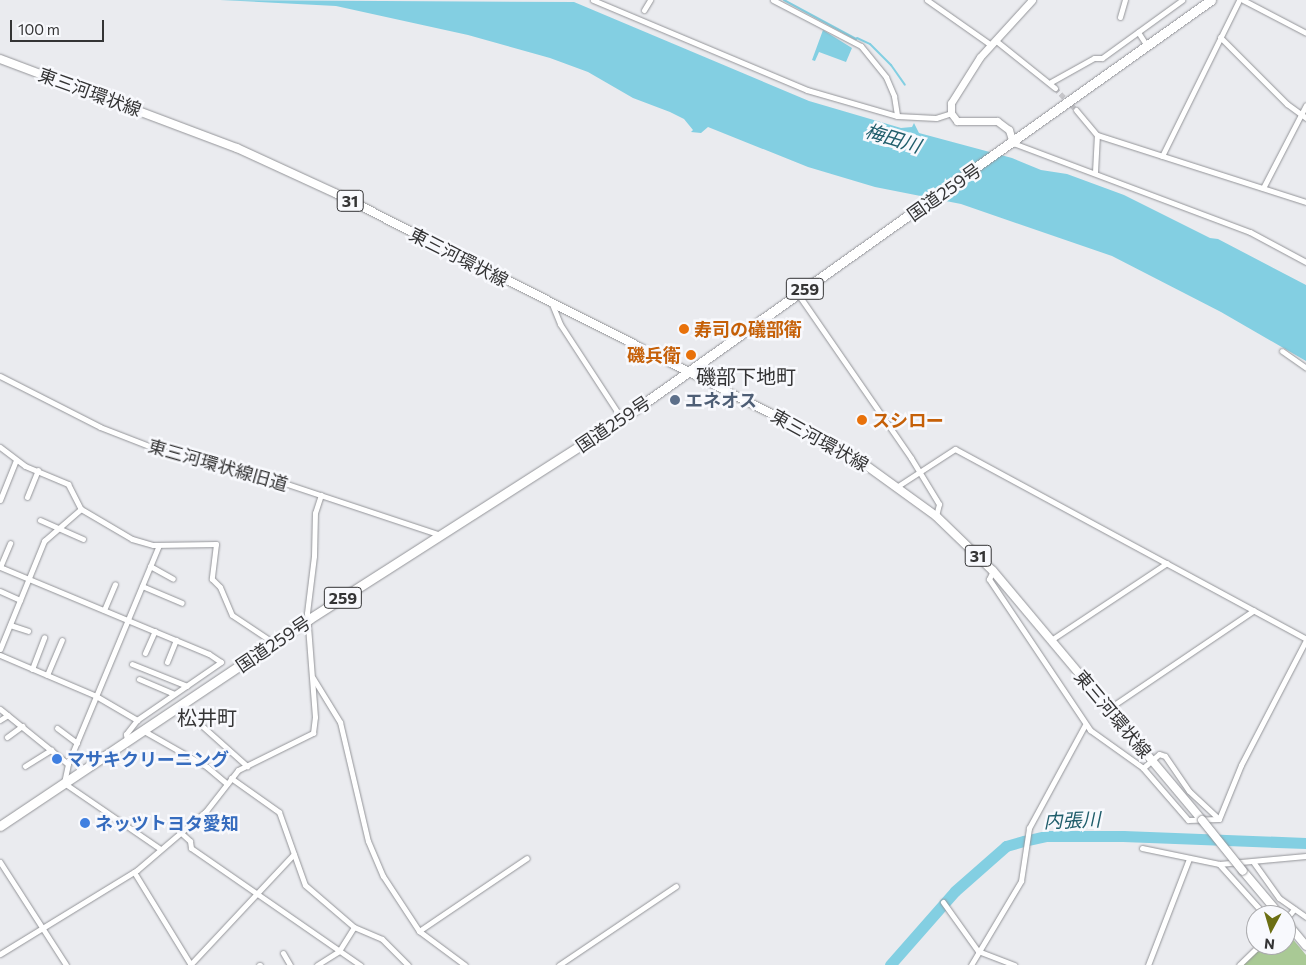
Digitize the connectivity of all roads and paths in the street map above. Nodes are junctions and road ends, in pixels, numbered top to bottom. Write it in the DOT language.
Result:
graph roads {
  1 [pos="593,0"];
  2 [pos="650,0"];
  3 [pos="773,0"];
  4 [pos="927,0"];
  5 [pos="1032,0"];
  6 [pos="1125,0"];
  7 [pos="1182,0"];
  8 [pos="1211,0"];
  9 [pos="1241,0"];
  10 [pos="644,10"];
  11 [pos="1120,17"];
  12 [pos="1138,32"];
  13 [pos="1306,33"];
  14 [pos="1220,37"];
  15 [pos="993,42"];
  16 [pos="1147,46"];
  17 [pos="0,59"];
  18 [pos="1051,82"];
  19 [pos="1055,88"];
  20 [pos="1306,104"];
  21 [pos="1076,110"];
  22 [pos="951,113"];
  23 [pos="897,116"];
  24 [pos="1304,116"];
  25 [pos="1097,135"];
  26 [pos="1013,142"];
  27 [pos="1162,156"];
  28 [pos="1095,172"];
  29 [pos="1263,188"];
  30 [pos="1306,202"];
  31 [pos="1306,262"];
  32 [pos="798,294"];
  33 [pos="552,304"];
  34 [pos="1282,351"];
  35 [pos="1306,368"];
  36 [pos="688,372"];
  37 [pos="0,376"];
  38 [pos="622,419"];
  39 [pos="0,447"];
  40 [pos="16,460"];
  41 [pos="38,470"];
  42 [pos="918,472"];
  43 [pos="898,486"];
  44 [pos="322,495"];
  45 [pos="27,497"];
  46 [pos="0,500"];
  47 [pos="81,509"];
  48 [pos="936,516"];
  49 [pos="40,520"];
  50 [pos="59,528"];
  51 [pos="443,536"];
  52 [pos="83,539"];
  53 [pos="10,543"];
  54 [pos="159,544"];
  55 [pos="1167,563"];
  56 [pos="150,566"];
  57 [pos="0,567"];
  58 [pos="993,571"];
  59 [pos="28,579"];
  60 [pos="173,579"];
  61 [pos="115,584"];
  62 [pos="142,586"];
  63 [pos="0,591"];
  64 [pos="20,600"];
  65 [pos="182,603"];
  66 [pos="104,610"];
  67 [pos="1254,610"];
  68 [pos="128,620"];
  69 [pos="309,620"];
  70 [pos="10,625"];
  71 [pos="28,631"];
  72 [pos="155,631"];
  73 [pos="44,637"];
  74 [pos="62,640"];
  75 [pos="176,640"];
  76 [pos="1051,640"];
  77 [pos="1306,640"];
  78 [pos="275,645"];
  79 [pos="0,649"];
  80 [pos="145,654"];
  81 [pos="0,655"];
  82 [pos="167,662"];
  83 [pos="132,664"];
  84 [pos="32,669"];
  85 [pos="47,675"];
  86 [pos="312,675"];
  87 [pos="138,679"];
  88 [pos="187,686"];
  89 [pos="175,695"];
  90 [pos="96,696"];
  91 [pos="181,707"];
  92 [pos="0,709"];
  93 [pos="1108,709"];
  94 [pos="8,715"];
  95 [pos="0,720"];
  96 [pos="137,720"];
  97 [pos="1086,725"];
  98 [pos="22,726"];
  99 [pos="57,728"];
  100 [pos="144,731"];
  101 [pos="7,736"];
  102 [pos="127,742"];
  103 [pos="77,744"];
  104 [pos="51,750"];
  105 [pos="1152,759"];
  106 [pos="68,764"];
  107 [pos="25,766"];
  108 [pos="246,766"];
  109 [pos="1143,768"];
  110 [pos="231,778"];
  111 [pos="64,783"];
  112 [pos="227,784"];
  113 [pos="1219,819"];
  114 [pos="0,826"];
  115 [pos="179,831"];
  116 [pos="160,848"];
  117 [pos="1142,848"];
  118 [pos="294,854"];
  119 [pos="1306,856"];
  120 [pos="527,858"];
  121 [pos="1189,859"];
  122 [pos="0,862"];
  123 [pos="1254,863"];
  124 [pos="1219,864"];
  125 [pos="134,872"];
  126 [pos="676,886"];
  127 [pos="256,895"];
  128 [pos="943,902"];
  129 [pos="1256,905"];
  130 [pos="1272,905"];
  131 [pos="1290,905"];
  132 [pos="354,927"];
  133 [pos="43,928"];
  134 [pos="419,931"];
  135 [pos="1296,934"];
  136 [pos="1306,946"];
  137 [pos="978,950"];
  138 [pos="339,951"];
  139 [pos="283,953"];
  140 [pos="0,954"];
  141 [pos="1250,955"];
  142 [pos="66,965"];
  143 [pos="191,965"];
  144 [pos="290,965"];
  145 [pos="317,965"];
  146 [pos="360,965"];
  147 [pos="408,965"];
  148 [pos="466,965"];
  149 [pos="559,965"];
  150 [pos="971,965"];
  151 [pos="1014,965"];
  152 [pos="1148,965"];
  153 [pos="1239,965"];
  1 -- 23 [label="street"];
  2 -- 10 [label="street"];
  3 -- 23 [label="street"];
  4 -- 15 [label="street"];
  5 -- 15 [label="street"];
  6 -- 11 [label="street"];
  7 -- 12 [label="street"];
  8 -- 16 [label="highway, 国道259号 / 259"];
  9 -- 13 [label="street"];
  9 -- 14 [label="street"];
  12 -- 16 [label="street"];
  12 -- 18 [label="street"];
  14 -- 24 [label="street"];
  14 -- 27 [label="street"];
  15 -- 18 [label="street"];
  15 -- 22 [label="street"];
  16 -- 26 [label="highway, 国道259号 / 259"];
  17 -- 33 [label="main road, 東三河環状線 / 31"];
  18 -- 19 [label="street"];
  20 -- 24 [label="street"];
  21 -- 25 [label="street"];
  22 -- 23 [label="street"];
  22 -- 26 [label="street"];
  24 -- 29 [label="street"];
  25 -- 27 [label="street"];
  25 -- 28 [label="street"];
  26 -- 28 [label="street"];
  26 -- 32 [label="highway, 国道259号 / 259"];
  27 -- 29 [label="street"];
  28 -- 31 [label="street"];
  29 -- 30 [label="street"];
  32 -- 36 [label="highway, 国道259号 / 259"];
  32 -- 42 [label="street"];
  33 -- 36 [label="main road, 東三河環状線 / 31"];
  33 -- 38 [label="street"];
  34 -- 35 [label="street"];
  36 -- 38 [label="highway, 国道259号 / 259"];
  36 -- 43 [label="main road, 東三河環状線 / 31"];
  37 -- 44 [label="street, 東三河環状線旧道"];
  38 -- 51 [label="highway, 国道259号 / 259"];
  39 -- 40 [label="street"];
  40 -- 41 [label="street"];
  40 -- 46 [label="street"];
  41 -- 45 [label="street"];
  41 -- 47 [label="street"];
  42 -- 43 [label="street"];
  42 -- 48 [label="street"];
  42 -- 55 [label="street"];
  43 -- 48 [label="main road, 東三河環状線 / 31"];
  44 -- 51 [label="street, 東三河環状線旧道"];
  44 -- 69 [label="street"];
  47 -- 50 [label="street"];
  47 -- 54 [label="street"];
  48 -- 58 [label="main road, 東三河環状線 / 31"];
  49 -- 50 [label="street"];
  50 -- 52 [label="street"];
  50 -- 59 [label="street"];
  51 -- 69 [label="highway, 国道259号 / 259"];
  53 -- 57 [label="street"];
  54 -- 56 [label="street"];
  54 -- 78 [label="street"];
  55 -- 67 [label="street"];
  55 -- 76 [label="street"];
  56 -- 60 [label="street"];
  56 -- 62 [label="street"];
  57 -- 59 [label="street"];
  58 -- 76 [label="main road, 東三河環状線 / 31"];
  58 -- 97 [label="street"];
  59 -- 64 [label="street"];
  59 -- 66 [label="street"];
  61 -- 66 [label="street"];
  62 -- 65 [label="street"];
  62 -- 68 [label="street"];
  63 -- 64 [label="street"];
  64 -- 70 [label="street"];
  66 -- 68 [label="street"];
  67 -- 77 [label="street"];
  67 -- 93 [label="street"];
  68 -- 72 [label="street"];
  68 -- 90 [label="street"];
  69 -- 78 [label="highway, 国道259号 / 259"];
  69 -- 86 [label="street"];
  70 -- 71 [label="street"];
  70 -- 79 [label="street"];
  72 -- 75 [label="street"];
  72 -- 80 [label="street"];
  73 -- 84 [label="street"];
  74 -- 85 [label="street"];
  75 -- 82 [label="street"];
  75 -- 88 [label="street"];
  76 -- 93 [label="main road, 東三河環状線 / 31"];
  77 -- 113 [label="street"];
  78 -- 91 [label="highway, 国道259号 / 259"];
  81 -- 84 [label="street"];
  83 -- 88 [label="street"];
  84 -- 85 [label="street"];
  85 -- 90 [label="street"];
  86 -- 108 [label="street"];
  86 -- 134 [label="street"];
  87 -- 89 [label="street"];
  88 -- 89 [label="street"];
  89 -- 96 [label="street"];
  90 -- 96 [label="street"];
  90 -- 103 [label="street"];
  91 -- 100 [label="highway, 国道259号 / 259"];
  91 -- 108 [label="street"];
  92 -- 94 [label="street"];
  93 -- 105 [label="main road, 東三河環状線 / 31"];
  94 -- 95 [label="street"];
  94 -- 98 [label="street"];
  96 -- 102 [label="street"];
  97 -- 109 [label="street"];
  97 -- 137 [label="street"];
  98 -- 101 [label="street"];
  98 -- 104 [label="street"];
  99 -- 103 [label="street"];
  100 -- 102 [label="highway, 国道259号 / 259"];
  100 -- 112 [label="street"];
  102 -- 111 [label="highway, 国道259号 / 259"];
  103 -- 106 [label="street"];
  104 -- 106 [label="street"];
  104 -- 107 [label="street"];
  105 -- 109 [label="street"];
  105 -- 113 [label="street"];
  105 -- 130 [label="main road, 東三河環状線 / 31, bridge"];
  106 -- 111 [label="street"];
  108 -- 110 [label="street"];
  109 -- 113 [label="street"];
  110 -- 112 [label="street"];
  110 -- 118 [label="street"];
  111 -- 114 [label="highway, 国道259号 / 259"];
  111 -- 116 [label="street"];
  112 -- 115 [label="street"];
  115 -- 116 [label="street"];
  115 -- 127 [label="street"];
  116 -- 125 [label="street"];
  117 -- 121 [label="street"];
  118 -- 127 [label="street"];
  118 -- 132 [label="street"];
  119 -- 123 [label="street"];
  120 -- 134 [label="street"];
  121 -- 124 [label="street"];
  121 -- 152 [label="street"];
  122 -- 133 [label="street"];
  123 -- 124 [label="street"];
  123 -- 131 [label="street"];
  124 -- 129 [label="street"];
  125 -- 133 [label="street"];
  125 -- 143 [label="street"];
  126 -- 149 [label="street"];
  127 -- 138 [label="street"];
  127 -- 143 [label="street"];
  128 -- 137 [label="street"];
  132 -- 138 [label="street"];
  132 -- 147 [label="street"];
  133 -- 140 [label="street"];
  133 -- 142 [label="street"];
  134 -- 148 [label="street"];
  135 -- 136 [label="main road"];
  137 -- 150 [label="street"];
  137 -- 151 [label="street"];
  138 -- 145 [label="street"];
  138 -- 146 [label="street"];
  139 -- 144 [label="street"];
  141 -- 153 [label="street"];
}
